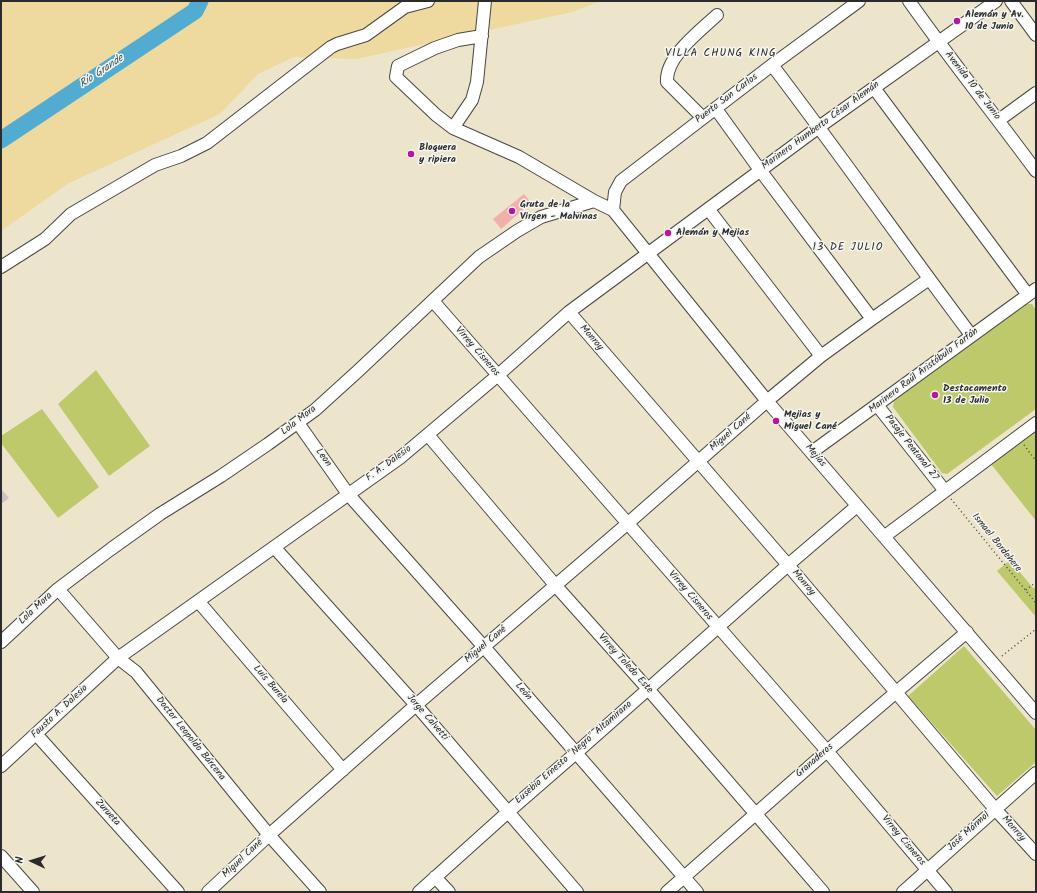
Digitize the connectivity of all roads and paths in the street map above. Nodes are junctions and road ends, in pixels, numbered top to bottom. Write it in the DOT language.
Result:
graph roads {
  1 [pos="428,1"];
  2 [pos="485,1"];
  3 [pos="859,1"];
  4 [pos="909,1"];
  5 [pos="996,1"];
  6 [pos="1011,1"];
  7 [pos="717,15"];
  8 [pos="1036,35"];
  9 [pos="482,36"];
  10 [pos="938,42"];
  11 [pos="772,65"];
  12 [pos="874,88"];
  13 [pos="1036,93"];
  14 [pos="716,109"];
  15 [pos="702,118"];
  16 [pos="999,120"];
  17 [pos="819,127"];
  18 [pos="452,128"];
  19 [pos="760,170"];
  20 [pos="1036,171"];
  21 [pos="594,202"];
  22 [pos="613,210"];
  23 [pos="709,210"];
  24 [pos="648,253"];
  25 [pos="1,267"];
  26 [pos="929,279"];
  27 [pos="1032,292"];
  28 [pos="433,301"];
  29 [pos="569,312"];
  30 [pos="872,319"];
  31 [pos="972,335"];
  32 [pos="821,356"];
  33 [pos="497,376"];
  34 [pos="767,401"];
  35 [pos="877,405"];
  36 [pos="298,423"];
  37 [pos="1036,423"];
  38 [pos="428,436"];
  39 [pos="1018,436"];
  40 [pos="812,452"];
  41 [pos="1036,461"];
  42 [pos="698,463"];
  43 [pos="945,491"];
  44 [pos="348,494"];
  45 [pos="858,506"];
  46 [pos="627,524"];
  47 [pos="885,536"];
  48 [pos="274,546"];
  49 [pos="788,565"];
  50 [pos="1036,582"];
  51 [pos="556,586"];
  52 [pos="58,589"];
  53 [pos="1026,590"];
  54 [pos="198,601"];
  55 [pos="1036,603"];
  56 [pos="718,627"];
  57 [pos="1036,629"];
  58 [pos="967,632"];
  59 [pos="1,642"];
  60 [pos="484,647"];
  61 [pos="118,658"];
  62 [pos="994,663"];
  63 [pos="648,689"];
  64 [pos="896,692"];
  65 [pos="416,705"];
  66 [pos="1036,712"];
  67 [pos="36,734"];
  68 [pos="826,751"];
  69 [pos="576,753"];
  70 [pos="1,766"];
  71 [pos="343,770"];
  72 [pos="1036,773"];
  73 [pos="995,809"];
  74 [pos="508,812"];
  75 [pos="754,813"];
  76 [pos="269,835"];
  77 [pos="1036,854"];
  78 [pos="1,856"];
  79 [pos="928,870"];
  80 [pos="435,876"];
  81 [pos="684,877"];
  82 [pos="33,892"];
  83 [pos="178,892"];
  84 [pos="208,892"];
  85 [pos="320,892"];
  86 [pos="419,892"];
  87 [pos="449,892"];
  88 [pos="577,892"];
  89 [pos="667,892"];
  90 [pos="697,892"];
  91 [pos="823,892"];
  92 [pos="903,892"];
  93 [pos="946,892"];
  1 -- 25 [label="street"];
  2 -- 9 [label="street"];
  3 -- 11 [label="street, Puerto San Carlos"];
  4 -- 10 [label="street, Avenida 10 de Junio"];
  5 -- 10 [label="street, Marinero Humberto César Alemán"];
  6 -- 8 [label="street"];
  7 -- 15 [label="street"];
  9 -- 18 [label="street"];
  9 -- 18 [label="street, Mejías"];
  10 -- 12 [label="street, Marinero Humberto César Alemán"];
  10 -- 16 [label="street, Avenida 10 de Junio"];
  11 -- 14 [label="street, Puerto San Carlos"];
  11 -- 17 [label="street"];
  12 -- 17 [label="street, Marinero Humberto César Alemán"];
  12 -- 27 [label="street"];
  13 -- 16 [label="street"];
  14 -- 15 [label="street, Puerto San Carlos"];
  14 -- 19 [label="street"];
  15 -- 22 [label="street, Puerto San Carlos"];
  16 -- 20 [label="street, Avenida 10 de Junio"];
  17 -- 19 [label="street, Marinero Humberto César Alemán"];
  17 -- 26 [label="street"];
  18 -- 21 [label="street, Mejías"];
  19 -- 23 [label="street, Marinero Humberto César Alemán"];
  19 -- 30 [label="street"];
  21 -- 22 [label="street, Mejías"];
  21 -- 28 [label="street, Lola Mora"];
  22 -- 24 [label="street, Mejías"];
  23 -- 24 [label="street, Marinero Humberto César Alemán"];
  23 -- 32 [label="street"];
  24 -- 29 [label="street, F. A. Dalesio"];
  24 -- 34 [label="street, Mejías"];
  26 -- 30 [label="street, Miguel Cané"];
  26 -- 31 [label="street"];
  27 -- 31 [label="street, Marinero Raúl Aristóbulo Farfán"];
  28 -- 33 [label="street, Virrey Cisneros"];
  28 -- 36 [label="street, Lola Mora"];
  29 -- 33 [label="street, F. A. Dalesio"];
  29 -- 42 [label="street, Monroy"];
  30 -- 32 [label="street, Miguel Cané"];
  31 -- 35 [label="street, Marinero Raúl Aristóbulo Farfán"];
  32 -- 34 [label="street, Miguel Cané"];
  33 -- 38 [label="street, F. A. Dalesio"];
  33 -- 46 [label="street, Virrey Cisneros"];
  34 -- 40 [label="street, Mejías"];
  34 -- 42 [label="street, Miguel Cané"];
  35 -- 40 [label="street, Marinero Raúl Aristóbulo Farfán"];
  35 -- 43 [label="street, Pasaje Peatonal 27"];
  36 -- 44 [label="street, Leon"];
  36 -- 52 [label="street, Lola Mora"];
  37 -- 39 [label="street"];
  38 -- 44 [label="street, F. A. Dalesio"];
  38 -- 51 [label="street, Virrey Toledo Este"];
  39 -- 41 [label="path"];
  39 -- 43 [label="street"];
  40 -- 45 [label="street, Mejías"];
  42 -- 46 [label="street, Miguel Cané"];
  42 -- 49 [label="street, Monroy"];
  43 -- 47 [label="street"];
  43 -- 53 [label="path, Ismael Bordehere"];
  44 -- 48 [label="street, F. A. Dalesio"];
  44 -- 60 [label="street, León"];
  45 -- 47 [label="street, Mejías"];
  45 -- 49 [label="street, Eusebio Ernesto \"Negro\" Altamirano"];
  46 -- 51 [label="street, Miguel Cané"];
  46 -- 56 [label="street, Virrey Cisneros"];
  47 -- 58 [label="street, Mejías"];
  48 -- 54 [label="street, F. A. Dalesio"];
  48 -- 65 [label="street, Jorge Calvetti"];
  49 -- 56 [label="street, Eusebio Ernesto \"Negro\" Altamirano"];
  49 -- 64 [label="street, Monroy"];
  50 -- 53 [label="path"];
  51 -- 60 [label="street, Miguel Cané"];
  51 -- 63 [label="street, Virrey Toledo Este"];
  52 -- 59 [label="street, Lola Mora"];
  52 -- 61 [label="street, Doctor Leopoldo Bárcena"];
  53 -- 55 [label="path, Ismael Bordehere"];
  54 -- 61 [label="street, F. A. Dalesio"];
  54 -- 71 [label="street, Luis Burela"];
  56 -- 63 [label="street, Eusebio Ernesto \"Negro\" Altamirano"];
  56 -- 68 [label="street, Virrey Cisneros"];
  57 -- 62 [label="path"];
  58 -- 62 [label="street, Mejías"];
  58 -- 64 [label="street, Granaderos"];
  60 -- 65 [label="street, Miguel Cané"];
  60 -- 69 [label="street, León"];
  61 -- 67 [label="street, Fausto A. Dalesio"];
  61 -- 76 [label="street, Doctor Leopoldo Bárcena"];
  62 -- 66 [label="street, Mejías"];
  63 -- 69 [label="street, Eusebio Ernesto \"Negro\" Altamirano"];
  63 -- 75 [label="street, Virrey Toledo Este"];
  64 -- 68 [label="street, Granaderos"];
  64 -- 73 [label="street, Monroy"];
  65 -- 71 [label="street, Miguel Cané"];
  65 -- 74 [label="street, Jorge Calvetti"];
  67 -- 70 [label="street, Fausto A. Dalesio"];
  67 -- 83 [label="street, Zurueta"];
  68 -- 75 [label="street, Granaderos"];
  68 -- 79 [label="street, Virrey Cisneros"];
  69 -- 74 [label="street, Eusebio Ernesto \"Negro\" Altamirano"];
  69 -- 81 [label="street, León"];
  71 -- 76 [label="street, Miguel Cané"];
  72 -- 73 [label="street, José Mármol"];
  73 -- 77 [label="street, Monroy"];
  73 -- 79 [label="street, José Mármol"];
  74 -- 80 [label="street, Eusebio Ernesto \"Negro\" Altamirano"];
  74 -- 88 [label="street, Jorge Calvetti"];
  75 -- 81 [label="street, Granaderos"];
  75 -- 91 [label="street, Virrey Toledo Este"];
  76 -- 84 [label="street, Miguel Cané"];
  76 -- 85 [label="street, Doctor Leopoldo Bárcena"];
  78 -- 82 [label="street"];
  79 -- 92 [label="street, José Mármol"];
  79 -- 93 [label="street, Virrey Cisneros"];
  80 -- 86 [label="street, Eusebio Ernesto \"Negro\" Altamirano"];
  80 -- 87 [label="street"];
  81 -- 89 [label="street, Granaderos"];
  81 -- 90 [label="street, León"];
}
